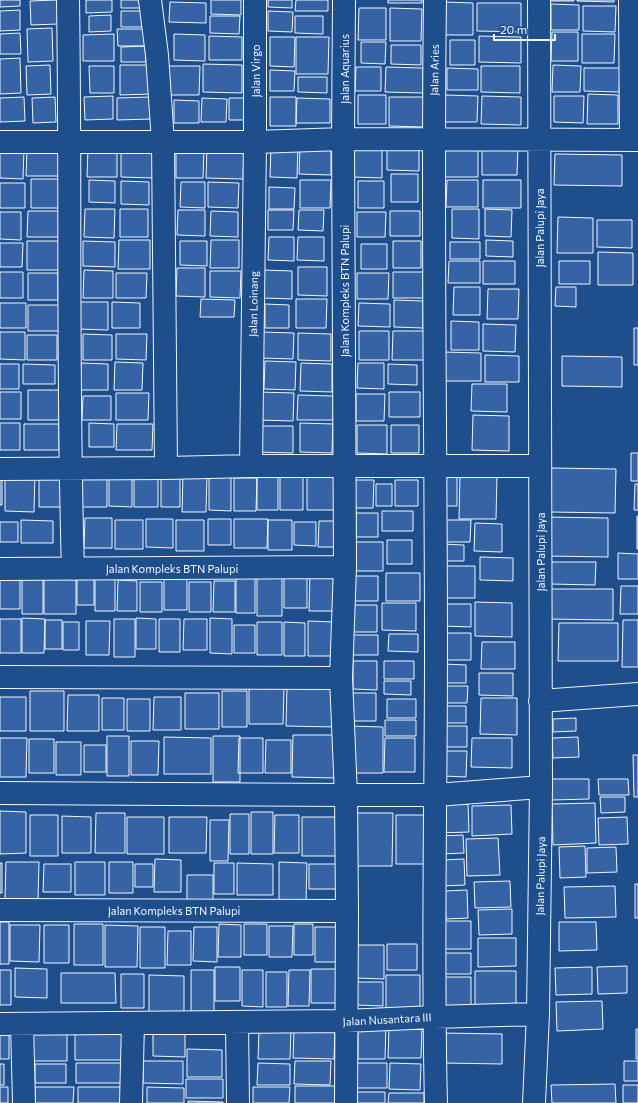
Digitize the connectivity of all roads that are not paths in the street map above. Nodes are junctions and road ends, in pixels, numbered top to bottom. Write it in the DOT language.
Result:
graph roads {
  1 [pos="68,0"];
  2 [pos="150,0"];
  3 [pos="255,0"];
  4 [pos="344,0"];
  5 [pos="435,0"];
  6 [pos="539,0"];
  7 [pos="630,0"];
  8 [pos="343,139"];
  9 [pos="433,140"];
  10 [pos="635,140"];
  11 [pos="538,141"];
  12 [pos="0,142"];
  13 [pos="70,142"];
  14 [pos="163,142"];
  15 [pos="255,142"];
  16 [pos="436,465"];
  17 [pos="250,466"];
  18 [pos="540,466"];
  19 [pos="344,467"];
  20 [pos="166,468"];
  21 [pos="0,469"];
  22 [pos="70,469"];
  23 [pos="344,567"];
  24 [pos="0,569"];
  25 [pos="73,569"];
  26 [pos="0,677"];
  27 [pos="341,678"];
  28 [pos="638,694"];
  29 [pos="540,701"];
  30 [pos="541,787"];
  31 [pos="0,793"];
  32 [pos="346,795"];
  33 [pos="436,795"];
  34 [pos="0,910"];
  35 [pos="347,911"];
  36 [pos="538,1014"];
  37 [pos="434,1017"];
  38 [pos="346,1021"];
  39 [pos="236,1022"];
  40 [pos="0,1024"];
  41 [pos="22,1024"];
  42 [pos="133,1024"];
  43 [pos="24,1103"];
  44 [pos="131,1103"];
  45 [pos="238,1103"];
  46 [pos="346,1103"];
  47 [pos="436,1103"];
  48 [pos="534,1103"];
  1 -- 13 [label="street"];
  2 -- 14 [label="street"];
  3 -- 15 [label="street, Jalan Virgo"];
  4 -- 8 [label="street, Jalan Aquarius"];
  5 -- 9 [label="street, Jalan Aries"];
  6 -- 11 [label="street, Jalan Palupi Jaya"];
  7 -- 10 [label="street"];
  8 -- 9 [label="street"];
  8 -- 15 [label="street"];
  8 -- 19 [label="street, Jalan Kompleks BTN Palupi"];
  9 -- 11 [label="street"];
  9 -- 16 [label="street"];
  10 -- 11 [label="street"];
  11 -- 18 [label="street, Jalan Palupi Jaya"];
  12 -- 13 [label="street"];
  13 -- 14 [label="street"];
  13 -- 22 [label="street"];
  14 -- 15 [label="street"];
  14 -- 20 [label="street"];
  15 -- 17 [label="street, Jalan Loinang"];
  16 -- 18 [label="street"];
  16 -- 19 [label="street"];
  16 -- 33 [label="street"];
  17 -- 19 [label="street"];
  17 -- 20 [label="street"];
  18 -- 29 [label="street, Jalan Palupi Jaya"];
  19 -- 23 [label="street, Jalan Kompleks BTN Palupi"];
  20 -- 22 [label="street"];
  21 -- 22 [label="street"];
  22 -- 25 [label="street"];
  23 -- 25 [label="street, Jalan Kompleks BTN Palupi"];
  23 -- 27 [label="street, Jalan Kompleks BTN Palupi"];
  24 -- 25 [label="street, Jalan Kompleks BTN Palupi"];
  26 -- 27 [label="street"];
  27 -- 32 [label="street, Jalan Kompleks BTN Palupi"];
  28 -- 29 [label="street"];
  29 -- 30 [label="street, Jalan Palupi Jaya"];
  30 -- 33 [label="street"];
  30 -- 36 [label="street, Jalan Palupi Jaya"];
  31 -- 32 [label="street"];
  32 -- 33 [label="street"];
  32 -- 35 [label="street, Jalan Kompleks BTN Palupi"];
  33 -- 37 [label="street"];
  34 -- 35 [label="street, Jalan Kompleks BTN Palupi"];
  35 -- 38 [label="street, Jalan Kompleks BTN Palupi"];
  36 -- 37 [label="street, Jalan Nusantara III"];
  36 -- 48 [label="street, Jalan Palupi Jaya"];
  37 -- 38 [label="street, Jalan Nusantara III"];
  37 -- 47 [label="street"];
  38 -- 39 [label="street, Jalan Nusantara III"];
  38 -- 46 [label="street, Jalan Kompleks BTN Palupi"];
  39 -- 42 [label="street, Jalan Nusantara III"];
  39 -- 45 [label="street"];
  40 -- 41 [label="street, Jalan Nusantara III"];
  41 -- 42 [label="street, Jalan Nusantara III"];
  41 -- 43 [label="street"];
  42 -- 44 [label="street"];
}
